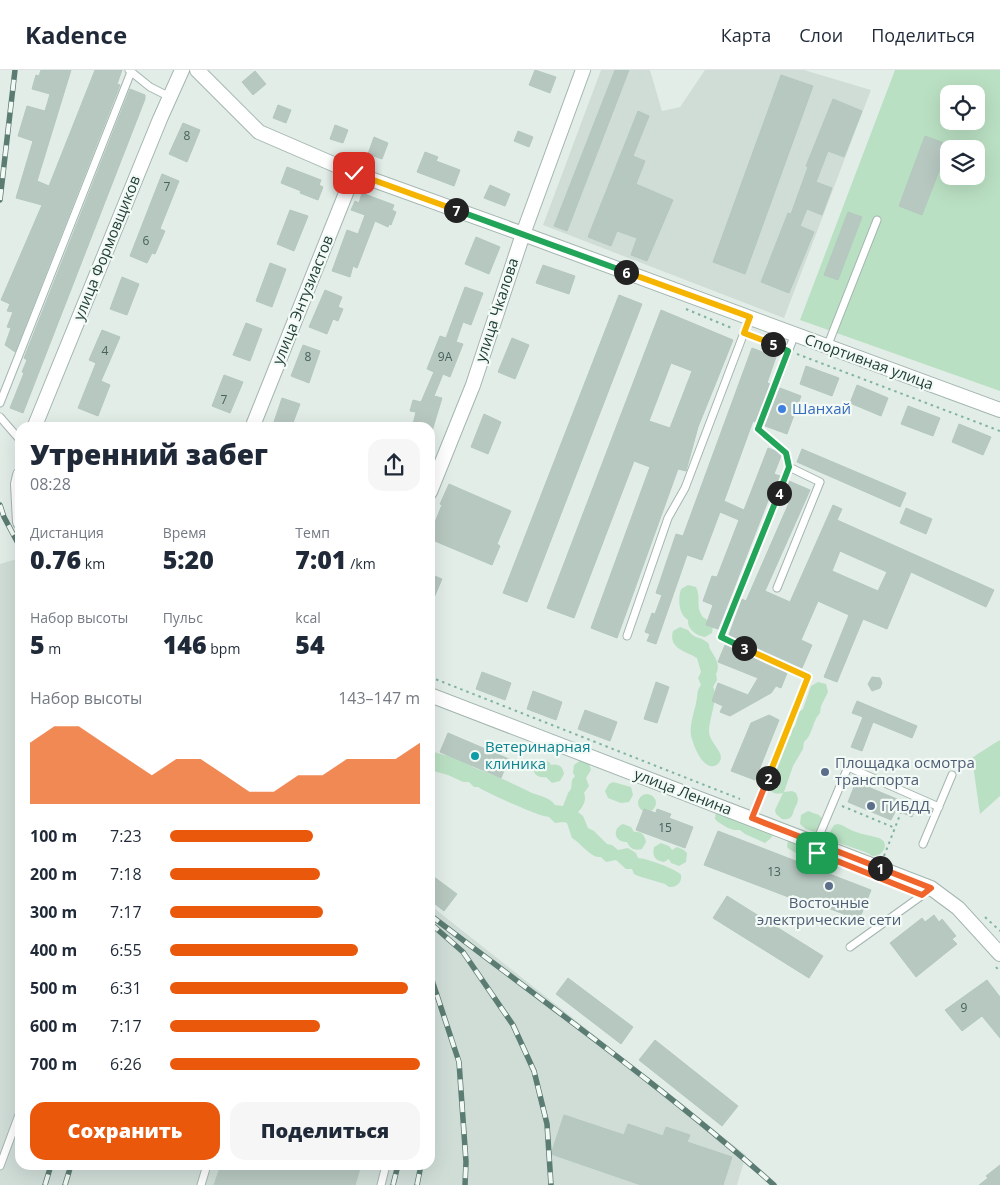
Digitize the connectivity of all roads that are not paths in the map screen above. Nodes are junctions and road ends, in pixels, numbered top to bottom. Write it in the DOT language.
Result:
graph roads {
  1 [pos="182,70"];
  2 [pos="197,70"];
  3 [pos="583,70"];
  4 [pos="130,71"];
  5 [pos="170,97"];
  6 [pos="354,173"];
  7 [pos="877,220"];
  8 [pos="523,234"];
  9 [pos="750,317"];
  10 [pos="795,334"];
  11 [pos="827,347"];
  12 [pos="0,403"];
  13 [pos="1000,410"];
  14 [pos="0,417"];
  15 [pos="36,422"];
  16 [pos="254,422"];
  17 [pos="15,434"];
  18 [pos="789,467"];
  19 [pos="435,479"];
  20 [pos="777,588"];
  21 [pos="627,636"];
  22 [pos="435,697"];
  23 [pos="952,775"];
  24 [pos="939,807"];
  25 [pos="752,818"];
  26 [pos="816,844"];
  27 [pos="923,844"];
  28 [pos="931,888"];
  29 [pos="995,938"];
  30 [pos="850,947"];
  31 [pos="998,960"];
  32 [pos="15,1126"];
  33 [pos="0,1166"];
  34 [pos="206,1170"];
  35 [pos="385,1170"];
  36 [pos="201,1185"];
  37 [pos="381,1185"];
  1 -- 5 [label="street, улица Формовщиков"];
  2 -- 6 [label="street, Спортивная улица"];
  3 -- 8 [label="street, улица Чкалова"];
  4 -- 5 [label="lane"];
  4 -- 12 [label="lane"];
  5 -- 15 [label="street, улица Формовщиков"];
  6 -- 8 [label="street, Спортивная улица"];
  6 -- 16 [label="street, улица Энтузиастов"];
  7 -- 11 [label="lane"];
  8 -- 9 [label="street, Спортивная улица"];
  8 -- 19 [label="street, улица Чкалова"];
  9 -- 10 [label="street, Спортивная улица"];
  9 -- 21 [label="lane"];
  10 -- 11 [label="street, Спортивная улица"];
  10 -- 18 [label="lane"];
  11 -- 13 [label="street, Спортивная улица"];
  14 -- 17 [label="lane"];
  18 -- 20 [label="lane"];
  18 -- 25 [label="lane"];
  22 -- 25 [label="street, улица Ленина"];
  23 -- 24 [label="lane"];
  24 -- 26 [label="lane"];
  24 -- 27 [label="lane"];
  25 -- 26 [label="street, улица Ленина"];
  26 -- 28 [label="street, улица Ленина"];
  28 -- 29 [label="street, улица Ленина"];
  28 -- 30 [label="lane"];
  29 -- 31 [label="street, улица Ленина"];
  32 -- 33 [label="lane"];
  34 -- 36 [label="lane"];
  35 -- 37 [label="lane"];
}
